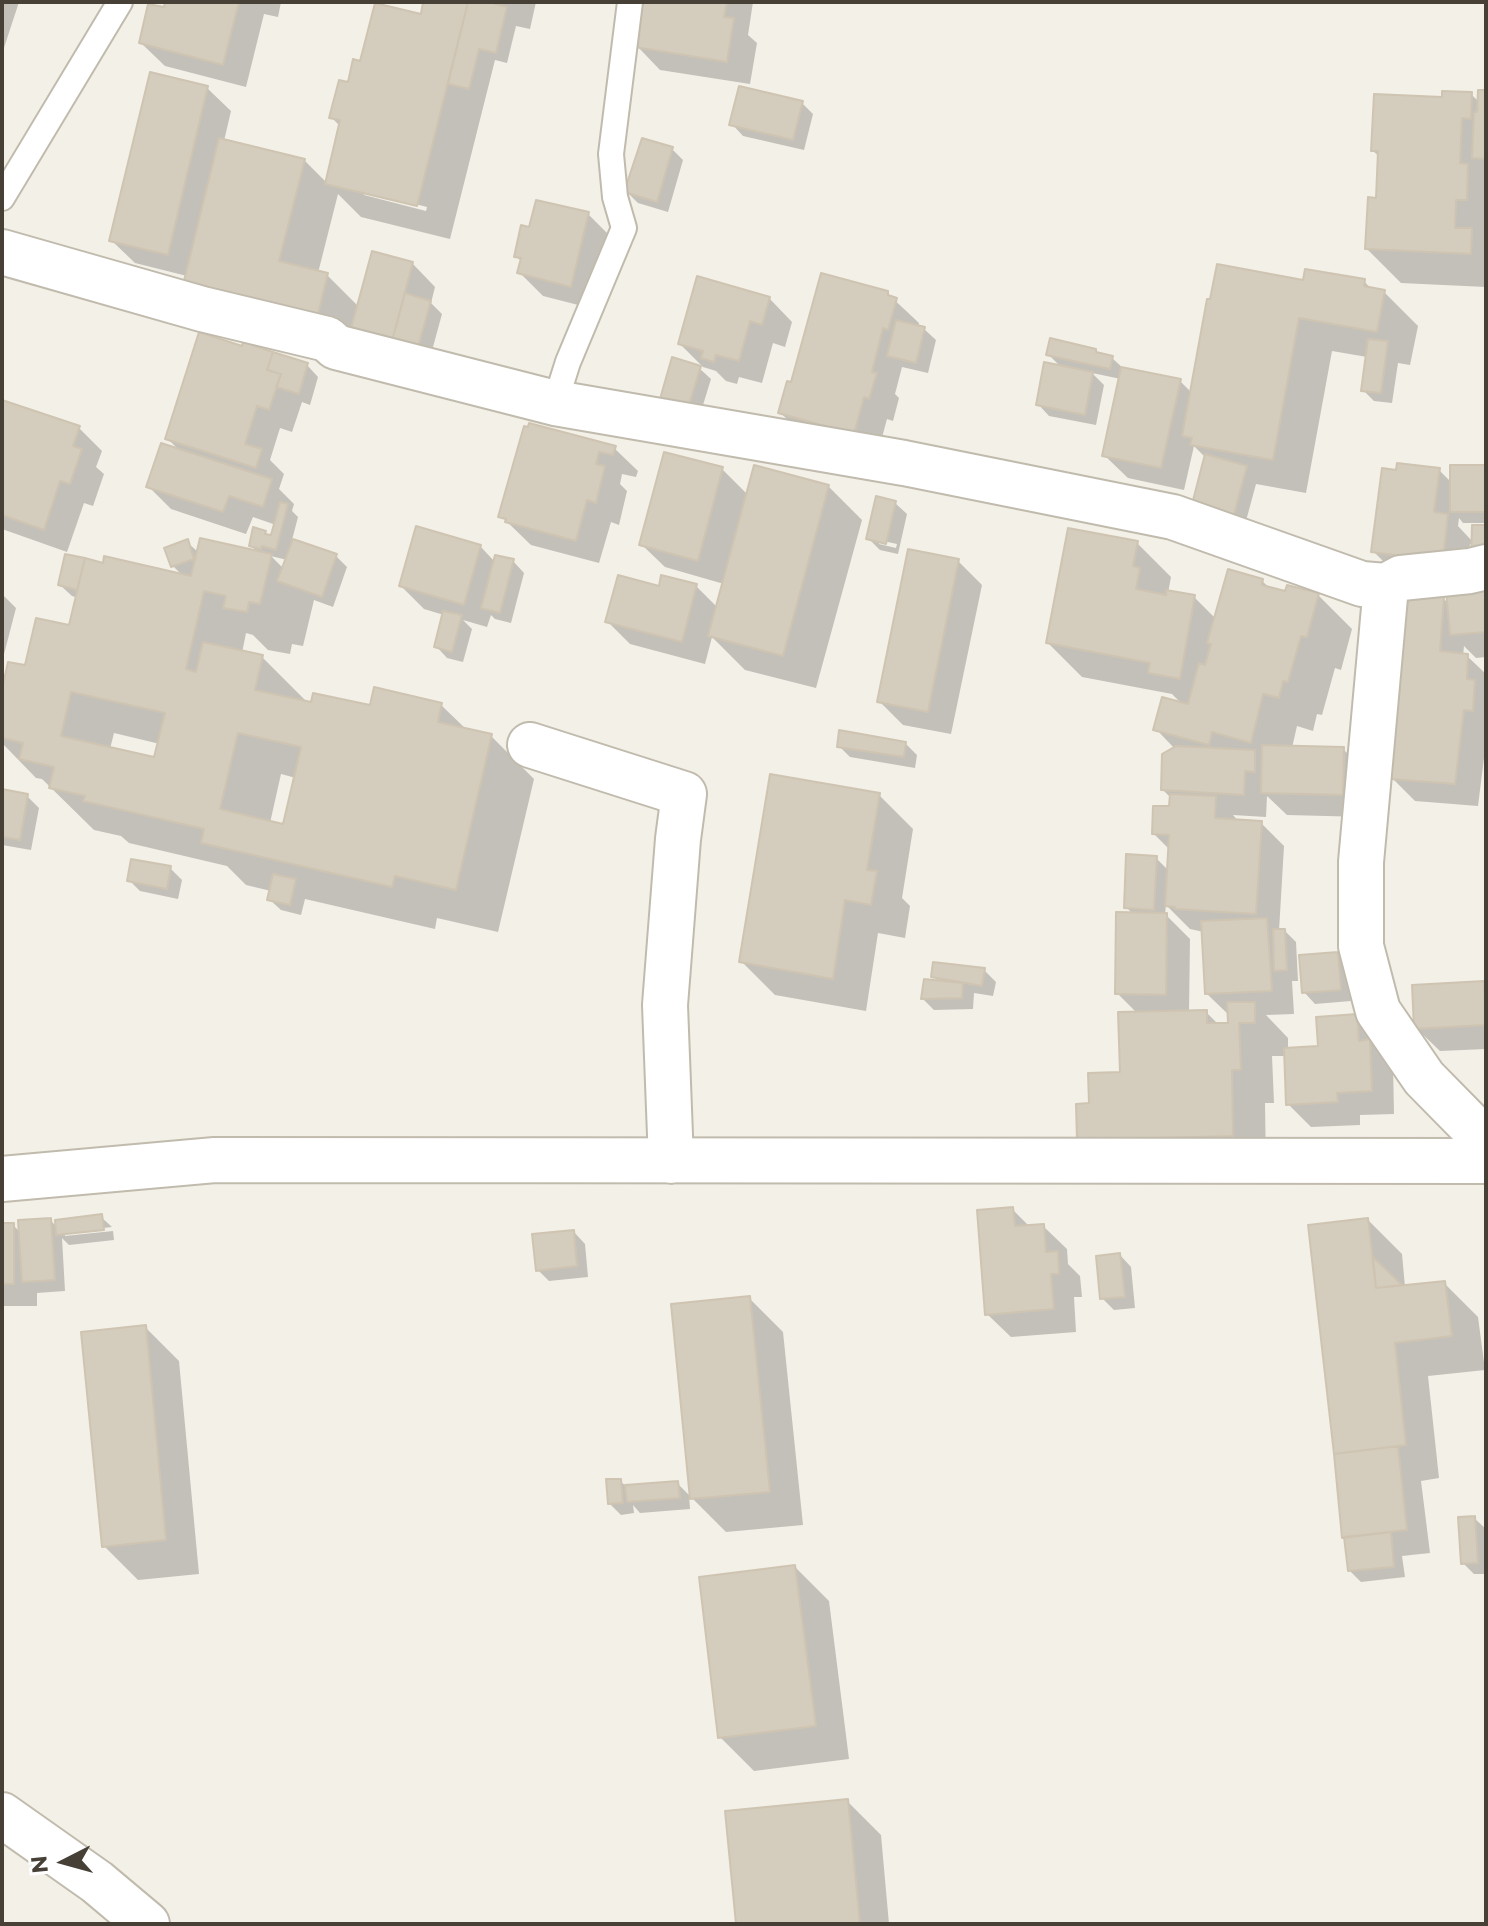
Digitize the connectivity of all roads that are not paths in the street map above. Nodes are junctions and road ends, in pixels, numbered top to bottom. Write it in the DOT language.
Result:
graph roads {
  1 [pos="120,2"];
  2 [pos="630,2"];
  3 [pos="2,198"];
  4 [pos="4,260"];
  5 [pos="555,403"];
  6 [pos="1486,567"];
  7 [pos="1386,586"];
  8 [pos="530,745"];
  9 [pos="1486,1141"];
  10 [pos="671,1161"];
  11 [pos="1486,1161"];
  12 [pos="2,1179"];
  13 [pos="2,1815"];
  14 [pos="147,1924"];
  1 -- 3 [label="lane"];
  2 -- 5 [label="lane"];
  4 -- 5 [label="street"];
  5 -- 7 [label="street"];
  6 -- 7 [label="street"];
  7 -- 9 [label="street"];
  8 -- 10 [label="street"];
  10 -- 11 [label="street"];
  10 -- 12 [label="street"];
  13 -- 14 [label="street"];
}
